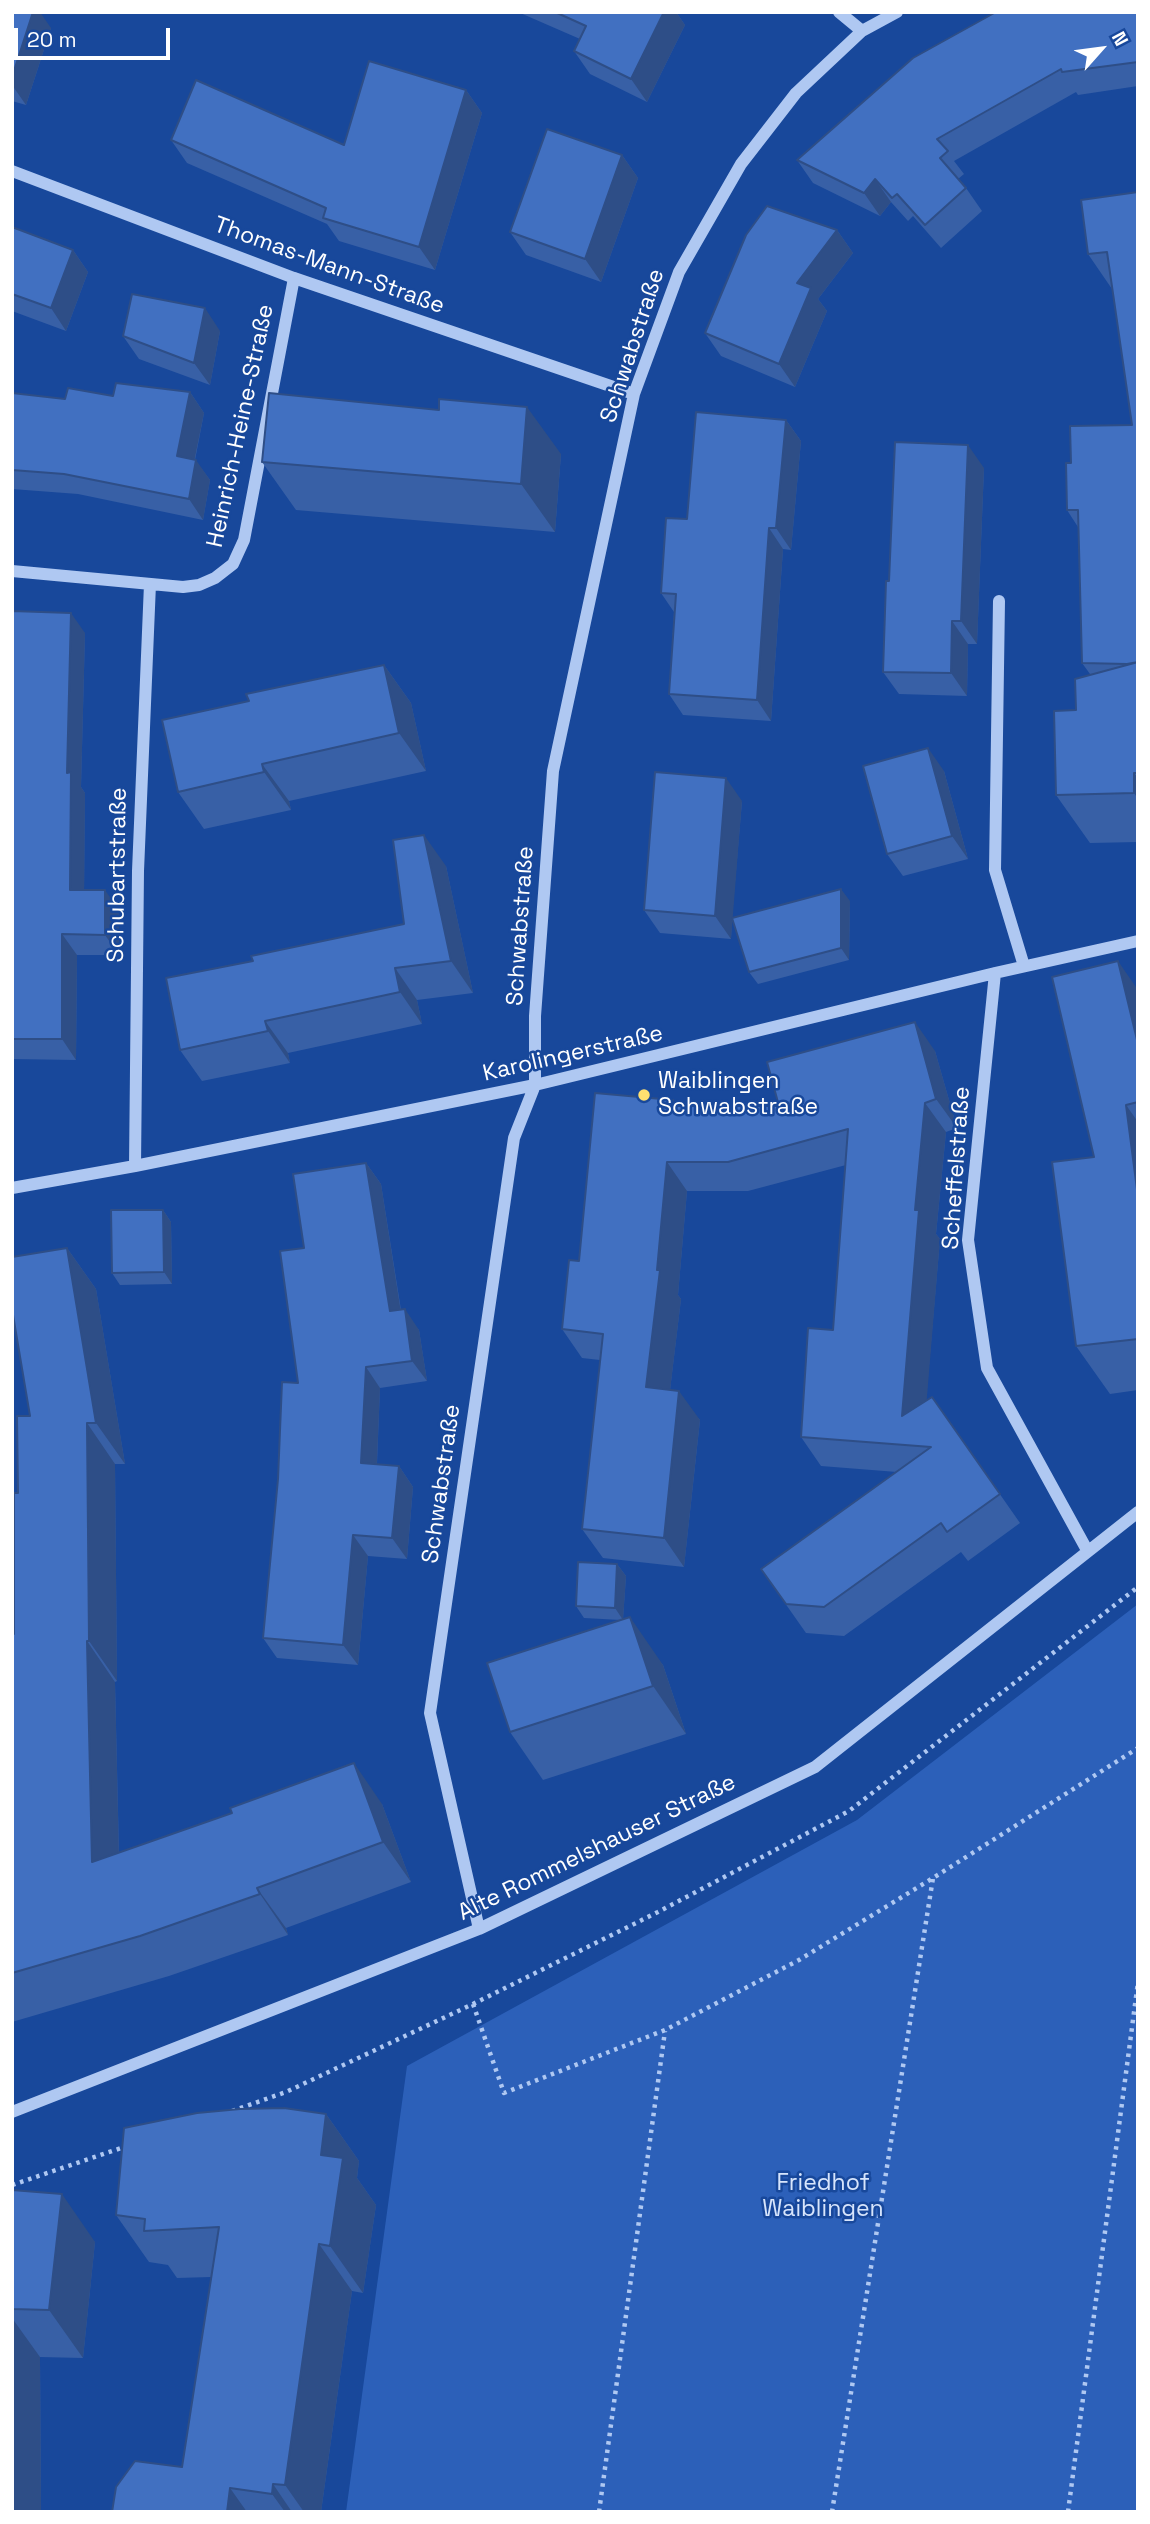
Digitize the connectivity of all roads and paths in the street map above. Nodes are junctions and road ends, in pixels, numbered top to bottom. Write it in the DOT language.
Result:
graph roads {
  1 [pos="839,12"];
  2 [pos="897,12"];
  3 [pos="862,31"];
  4 [pos="12,172"];
  5 [pos="294,278"];
  6 [pos="634,394"];
  7 [pos="12,571"];
  8 [pos="150,584"];
  9 [pos="999,601"];
  10 [pos="1138,941"];
  11 [pos="1024,966"];
  12 [pos="995,973"];
  13 [pos="535,1085"];
  14 [pos="135,1166"];
  15 [pos="12,1188"];
  16 [pos="1138,1512"];
  17 [pos="1087,1550"];
  18 [pos="1138,1587"];
  19 [pos="1138,1748"];
  20 [pos="933,1878"];
  21 [pos="479,1929"];
  22 [pos="1138,1982"];
  23 [pos="473,2004"];
  24 [pos="666,2030"];
  25 [pos="12,2112"];
  26 [pos="221,2114"];
  27 [pos="130,2145"];
  28 [pos="12,2185"];
  29 [pos="599,2512"];
  30 [pos="832,2512"];
  31 [pos="1068,2512"];
  1 -- 3 [label="street"];
  2 -- 3 [label="street, Schwabstraße"];
  3 -- 6 [label="street, Schwabstraße"];
  4 -- 5 [label="street, Thomas-Mann-Straße"];
  5 -- 6 [label="street, Thomas-Mann-Straße"];
  5 -- 8 [label="street, Heinrich-Heine-Straße"];
  6 -- 13 [label="street, Schwabstraße"];
  7 -- 8 [label="street, Heinrich-Heine-Straße"];
  8 -- 14 [label="street, Schubartstraße"];
  9 -- 11 [label="street"];
  10 -- 11 [label="street, Karolingerstraße"];
  11 -- 12 [label="street, Karolingerstraße"];
  12 -- 13 [label="street, Karolingerstraße"];
  12 -- 17 [label="street, Scheffelstraße"];
  13 -- 14 [label="street, Karolingerstraße"];
  13 -- 21 [label="street, Schwabstraße"];
  14 -- 15 [label="street, Karolingerstraße"];
  16 -- 17 [label="street, Alte Rommelshauser Straße"];
  17 -- 21 [label="street, Alte Rommelshauser Straße"];
  18 -- 23 [label="path"];
  19 -- 20 [label="path"];
  20 -- 24 [label="path"];
  20 -- 30 [label="path"];
  21 -- 25 [label="street, Alte Rommelshauser Straße"];
  22 -- 31 [label="path"];
  23 -- 24 [label="path"];
  23 -- 26 [label="path"];
  24 -- 29 [label="path"];
  27 -- 28 [label="path"];
}
